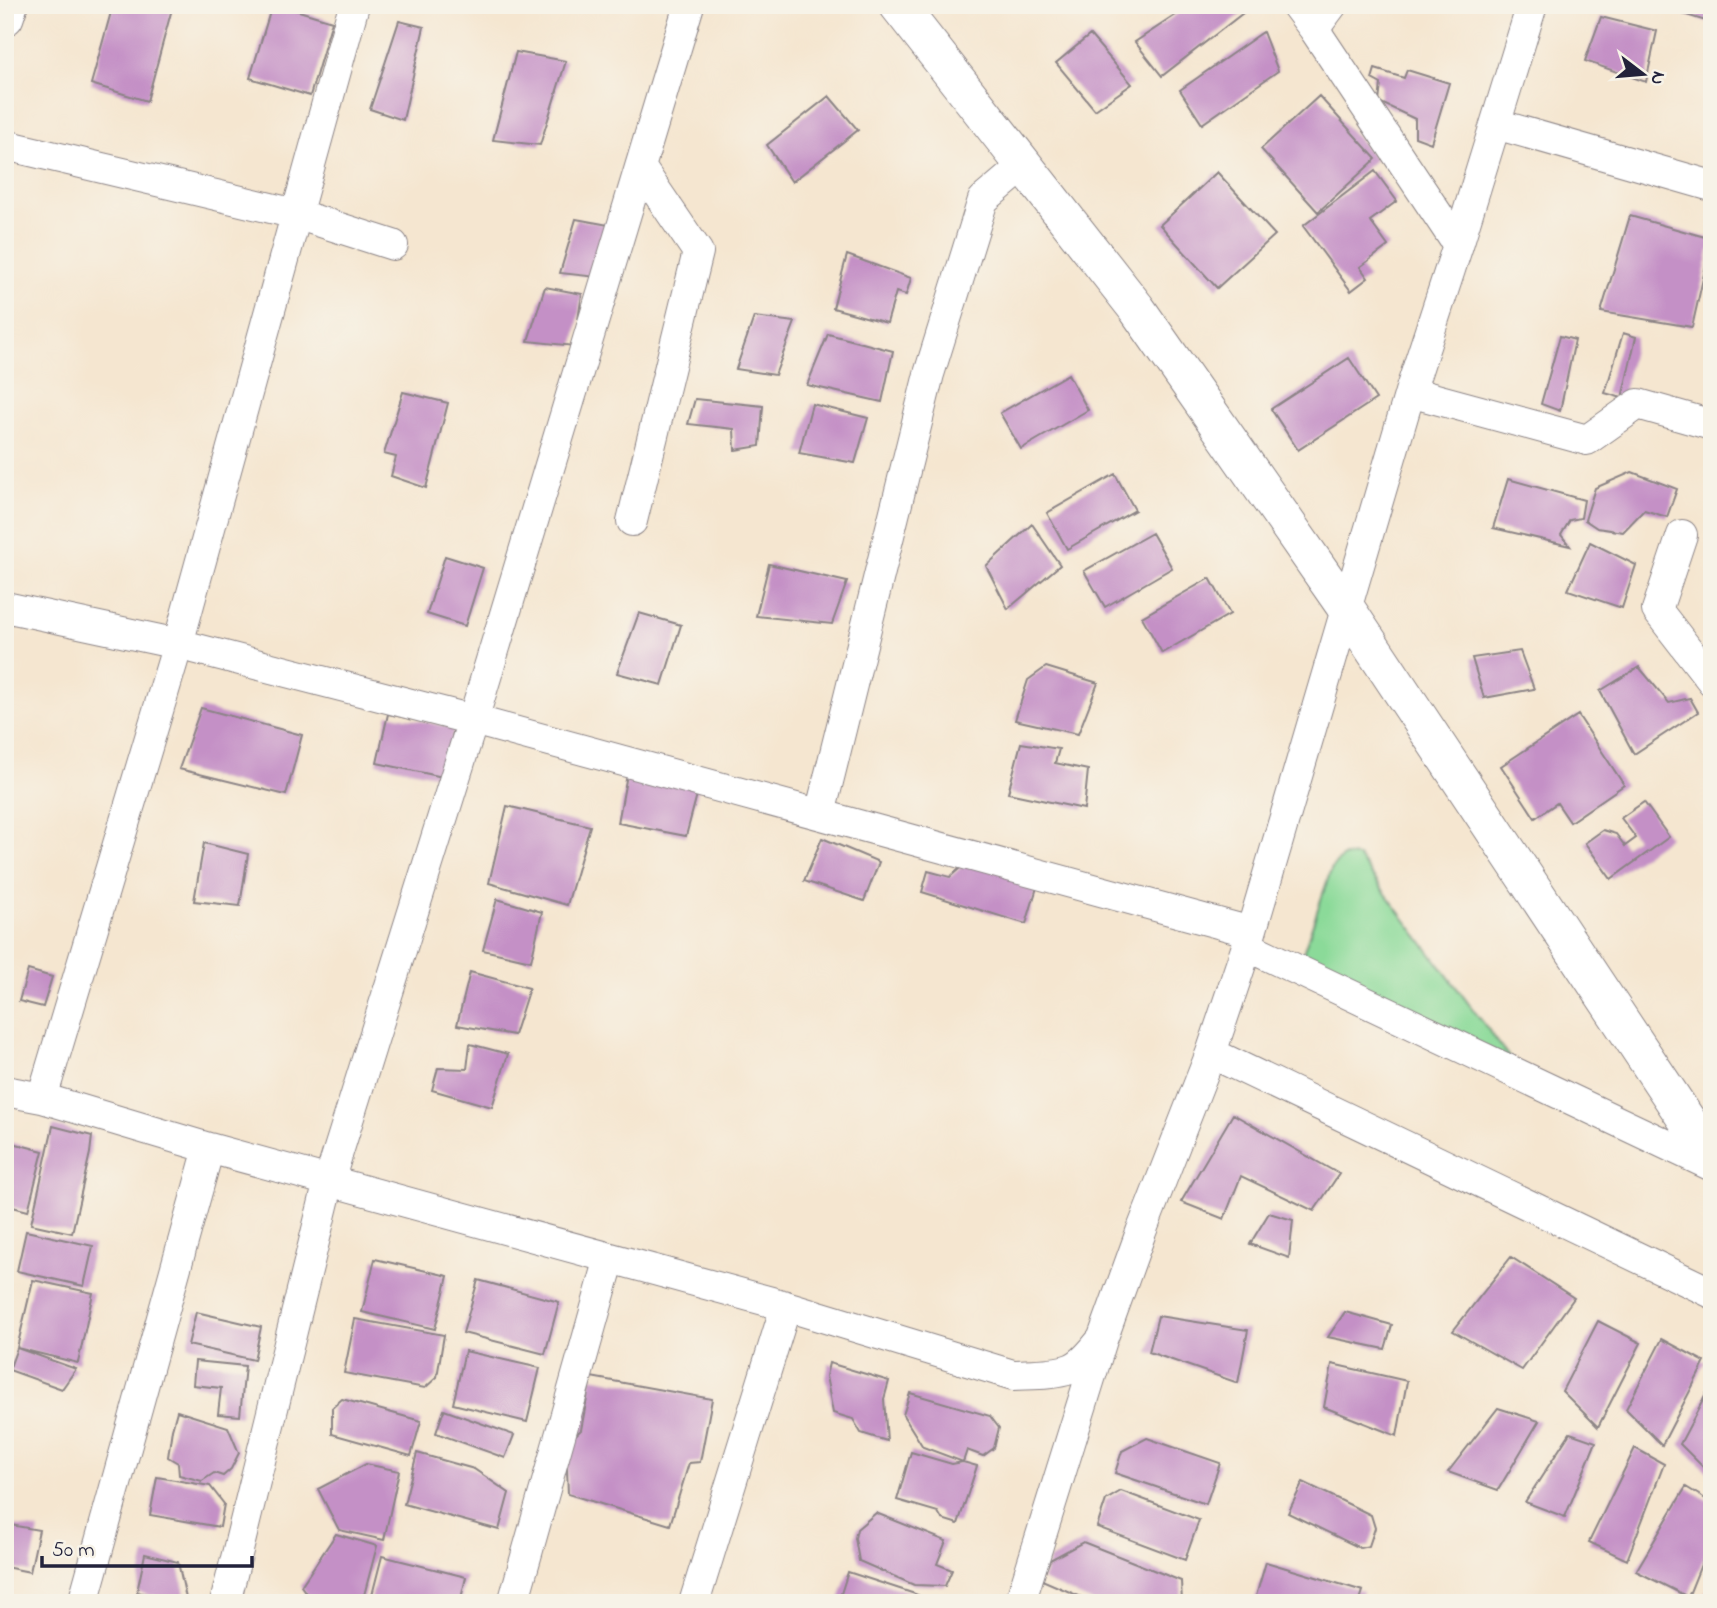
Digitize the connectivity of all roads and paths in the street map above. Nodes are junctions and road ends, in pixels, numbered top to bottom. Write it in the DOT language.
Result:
graph roads {
  1 [pos="9,5"];
  2 [pos="354,5"];
  3 [pos="689,5"];
  4 [pos="898,5"];
  5 [pos="1296,5"];
  6 [pos="1332,5"];
  7 [pos="1532,5"];
  8 [pos="5,17"];
  9 [pos="1314,29"];
  10 [pos="1496,124"];
  11 [pos="5,145"];
  12 [pos="1023,166"];
  13 [pos="640,167"];
  14 [pos="1712,186"];
  15 [pos="296,214"];
  16 [pos="393,245"];
  17 [pos="1458,245"];
  18 [pos="1410,392"];
  19 [pos="1712,425"];
  20 [pos="632,521"];
  21 [pos="1682,535"];
  22 [pos="5,607"];
  23 [pos="1346,608"];
  24 [pos="178,644"];
  25 [pos="1712,681"];
  26 [pos="473,720"];
  27 [pos="820,814"];
  28 [pos="1249,939"];
  29 [pos="1211,1053"];
  30 [pos="5,1090"];
  31 [pos="43,1098"];
  32 [pos="209,1148"];
  33 [pos="1712,1158"];
  34 [pos="1712,1166"];
  35 [pos="329,1181"];
  36 [pos="610,1258"];
  37 [pos="1712,1293"];
  38 [pos="786,1306"];
  39 [pos="1102,1340"];
  40 [pos="83,1603"];
  41 [pos="225,1603"];
  42 [pos="513,1603"];
  43 [pos="694,1603"];
  44 [pos="1020,1603"];
  1 -- 8 [label="main road"];
  2 -- 15 [label="street"];
  3 -- 13 [label="street"];
  4 -- 12 [label="main road"];
  5 -- 9 [label="street"];
  6 -- 9 [label="street"];
  7 -- 10 [label="street"];
  9 -- 17 [label="street"];
  10 -- 14 [label="street"];
  10 -- 17 [label="street"];
  11 -- 15 [label="street"];
  12 -- 23 [label="main road"];
  12 -- 27 [label="street"];
  13 -- 20 [label="street"];
  13 -- 26 [label="street"];
  15 -- 16 [label="street"];
  15 -- 24 [label="street"];
  17 -- 18 [label="street"];
  18 -- 19 [label="street"];
  18 -- 23 [label="street"];
  21 -- 25 [label="street"];
  22 -- 24 [label="street"];
  23 -- 28 [label="street"];
  23 -- 33 [label="main road"];
  24 -- 26 [label="street"];
  24 -- 31 [label="street"];
  26 -- 27 [label="street"];
  26 -- 35 [label="street"];
  27 -- 28 [label="street"];
  28 -- 29 [label="street"];
  28 -- 34 [label="street"];
  29 -- 37 [label="street"];
  29 -- 39 [label="street"];
  30 -- 31 [label="street"];
  31 -- 32 [label="street"];
  32 -- 35 [label="street"];
  32 -- 40 [label="street"];
  35 -- 36 [label="street"];
  35 -- 41 [label="street"];
  36 -- 38 [label="street"];
  36 -- 42 [label="street"];
  38 -- 39 [label="street"];
  38 -- 43 [label="street"];
  39 -- 44 [label="street"];
}
